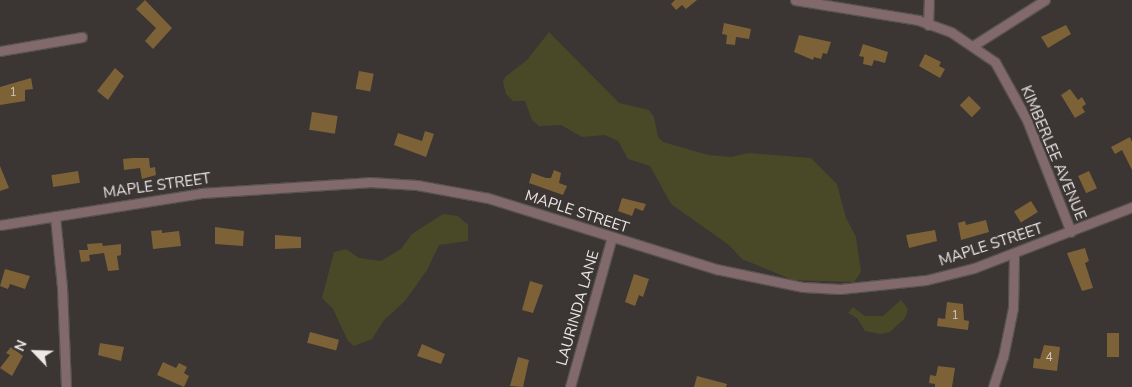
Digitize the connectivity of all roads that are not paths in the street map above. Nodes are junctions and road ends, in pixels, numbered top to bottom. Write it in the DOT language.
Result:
graph roads {
  1 [pos="795,0"];
  2 [pos="929,0"];
  3 [pos="1045,0"];
  4 [pos="928,25"];
  5 [pos="82,37"];
  6 [pos="974,45"];
  7 [pos="0,51"];
  8 [pos="1132,207"];
  9 [pos="55,216"];
  10 [pos="0,225"];
  11 [pos="1071,232"];
  12 [pos="612,237"];
  13 [pos="1014,254"];
  14 [pos="66,387"];
  15 [pos="570,387"];
  16 [pos="993,387"];
  1 -- 4 [label="street, KIMBERLEE AVENUE"];
  2 -- 4 [label="street"];
  3 -- 6 [label="street"];
  4 -- 6 [label="street, KIMBERLEE AVENUE"];
  5 -- 7 [label="street"];
  6 -- 11 [label="street, KIMBERLEE AVENUE"];
  8 -- 11 [label="street, MAPLE STREET"];
  9 -- 10 [label="street, MAPLE STREET"];
  9 -- 12 [label="street, MAPLE STREET"];
  9 -- 14 [label="street"];
  11 -- 13 [label="street, MAPLE STREET"];
  12 -- 13 [label="street, MAPLE STREET"];
  12 -- 15 [label="street, LAURINDA LANE"];
  13 -- 16 [label="street"];
}
